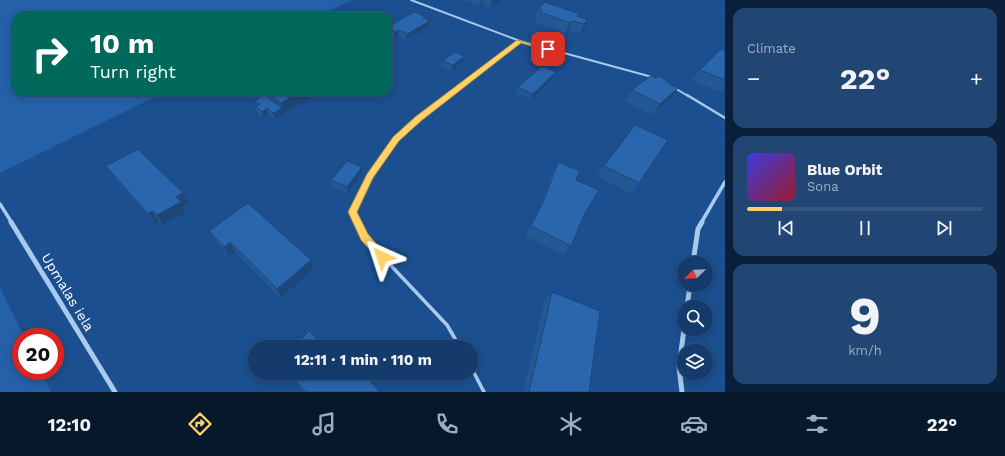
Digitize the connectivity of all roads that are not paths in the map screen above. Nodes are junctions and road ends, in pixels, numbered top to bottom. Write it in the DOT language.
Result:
graph roads {
  1 [pos="411,0"];
  2 [pos="520,41"];
  3 [pos="654,77"];
  4 [pos="661,79"];
  5 [pos="725,118"];
  6 [pos="725,182"];
  7 [pos="0,204"];
  8 [pos="694,256"];
  9 [pos="683,336"];
  10 [pos="456,340"];
  11 [pos="478,380"];
  12 [pos="114,392"];
  13 [pos="484,392"];
  14 [pos="682,392"];
  1 -- 2 [label="lane"];
  2 -- 3 [label="lane"];
  2 -- 10 [label="lane"];
  4 -- 5 [label="lane"];
  6 -- 8 [label="street"];
  7 -- 12 [label="street, Upmalas iela"];
  9 -- 14 [label="street"];
  11 -- 13 [label="lane"];
}
